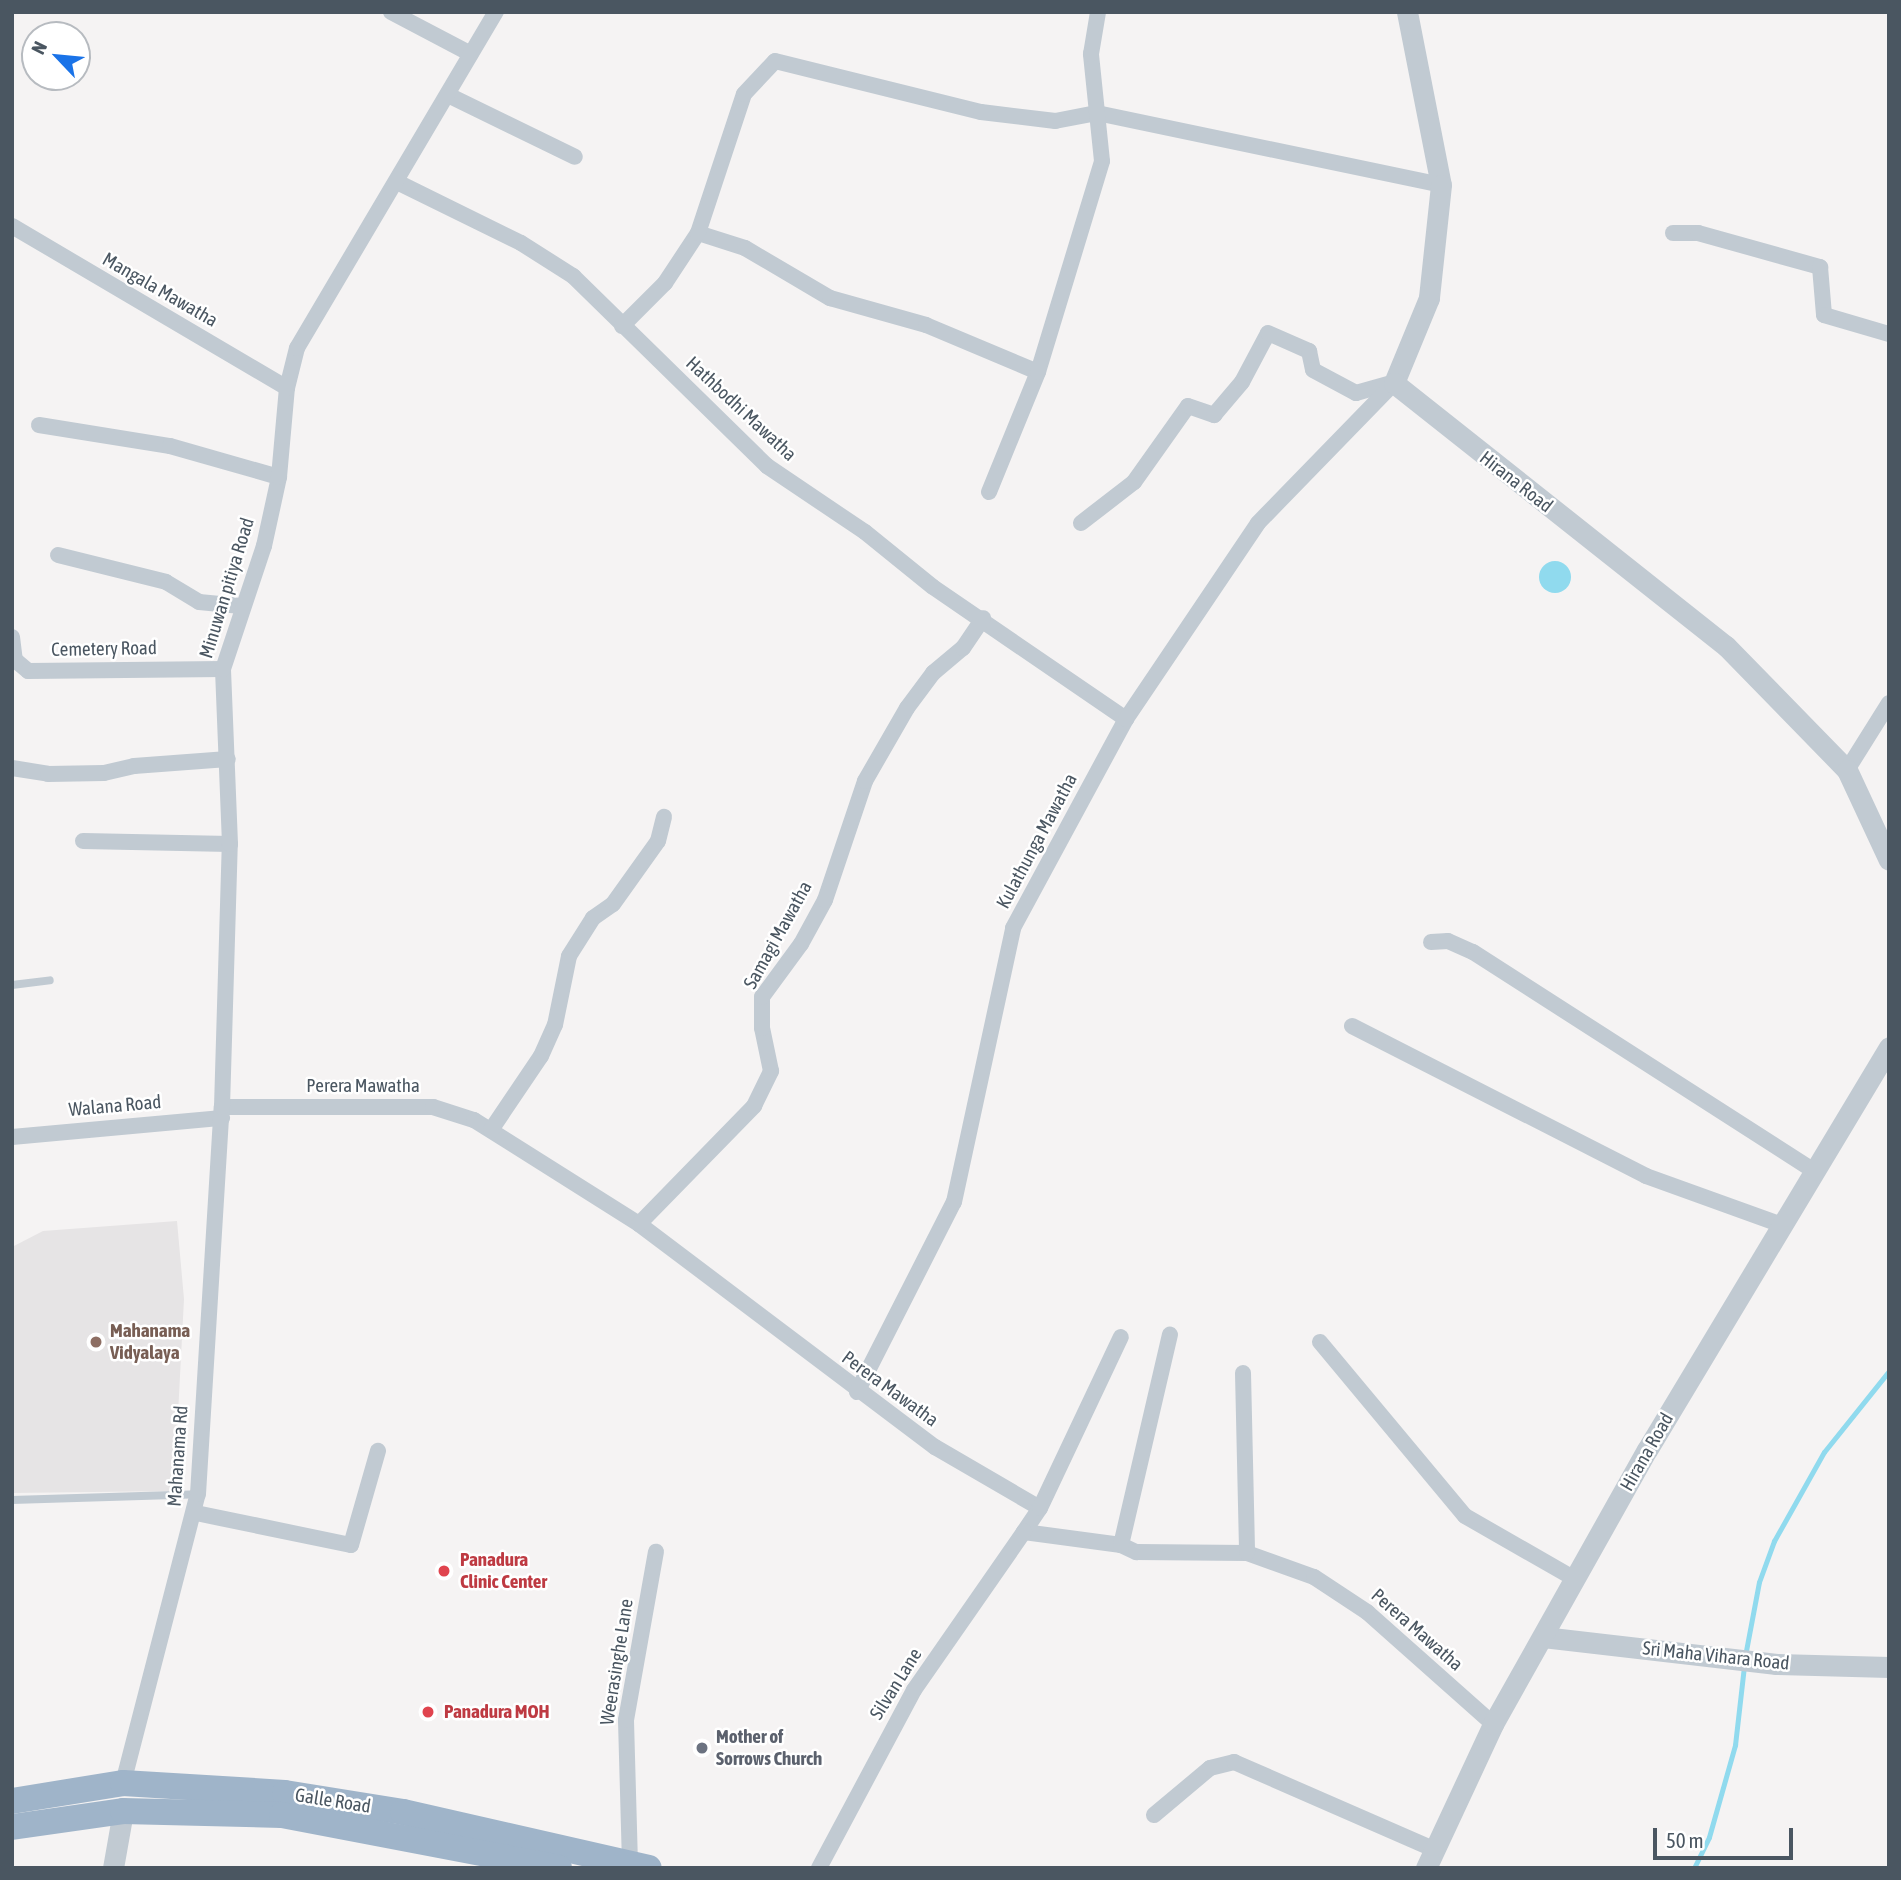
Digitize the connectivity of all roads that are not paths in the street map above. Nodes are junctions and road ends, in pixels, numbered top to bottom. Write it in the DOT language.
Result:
graph roads {
  1 [pos="391,12"];
  2 [pos="496,12"];
  3 [pos="1098,12"];
  4 [pos="1407,12"];
  5 [pos="471,54"];
  6 [pos="447,95"];
  7 [pos="1097,113"];
  8 [pos="575,158"];
  9 [pos="397,182"];
  10 [pos="1441,185"];
  11 [pos="12,226"];
  12 [pos="698,233"];
  13 [pos="1673,233"];
  14 [pos="622,326"];
  15 [pos="1889,334"];
  16 [pos="1038,372"];
  17 [pos="1394,383"];
  18 [pos="287,388"];
  19 [pos="38,425"];
  20 [pos="279,477"];
  21 [pos="989,492"];
  22 [pos="1081,523"];
  23 [pos="58,555"];
  24 [pos="241,606"];
  25 [pos="982,618"];
  26 [pos="12,636"];
  27 [pos="223,668"];
  28 [pos="1889,703"];
  29 [pos="1126,719"];
  30 [pos="228,759"];
  31 [pos="12,768"];
  32 [pos="1847,770"];
  33 [pos="663,817"];
  34 [pos="83,841"];
  35 [pos="230,845"];
  36 [pos="1889,860"];
  37 [pos="1431,942"];
  38 [pos="50,980"];
  39 [pos="12,985"];
  40 [pos="1352,1026"];
  41 [pos="1889,1047"];
  42 [pos="222,1117"];
  43 [pos="491,1130"];
  44 [pos="12,1137"];
  45 [pos="1814,1171"];
  46 [pos="639,1224"];
  47 [pos="1782,1225"];
  48 [pos="1170,1335"];
  49 [pos="1121,1337"];
  50 [pos="1320,1342"];
  51 [pos="1243,1373"];
  52 [pos="857,1392"];
  53 [pos="378,1451"];
  54 [pos="198,1494"];
  55 [pos="12,1500"];
  56 [pos="1040,1508"];
  57 [pos="196,1513"];
  58 [pos="1024,1532"];
  59 [pos="1121,1545"];
  60 [pos="656,1552"];
  61 [pos="1247,1553"];
  62 [pos="1575,1579"];
  63 [pos="1543,1637"];
  64 [pos="1889,1667"];
  65 [pos="1493,1724"];
  66 [pos="123,1783"];
  67 [pos="12,1801"];
  68 [pos="123,1811"];
  69 [pos="1154,1815"];
  70 [pos="12,1827"];
  71 [pos="1431,1859"];
  72 [pos="639,1866"];
  73 [pos="113,1868"];
  74 [pos="559,1868"];
  75 [pos="820,1868"];
  1 -- 5 [label="street"];
  2 -- 5 [label="street, Minuwan pitiya Road"];
  3 -- 7 [label="street"];
  4 -- 10 [label="street"];
  5 -- 6 [label="street, Minuwan pitiya Road"];
  6 -- 8 [label="street"];
  6 -- 9 [label="street, Minuwan pitiya Road"];
  7 -- 10 [label="street"];
  7 -- 12 [label="street"];
  7 -- 16 [label="street"];
  9 -- 14 [label="street, Hathbodhi Mawatha"];
  9 -- 18 [label="street, Minuwan pitiya Road"];
  10 -- 17 [label="street"];
  11 -- 18 [label="street, Mangala Mawatha"];
  12 -- 14 [label="street"];
  12 -- 16 [label="street"];
  13 -- 15 [label="street"];
  14 -- 25 [label="street, Hathbodhi Mawatha"];
  16 -- 21 [label="street"];
  17 -- 22 [label="street"];
  17 -- 29 [label="street, Kulathunga Mawatha"];
  17 -- 32 [label="street, Hirana Road"];
  18 -- 20 [label="street, Minuwan pitiya Road"];
  19 -- 20 [label="street"];
  20 -- 24 [label="street, Minuwan pitiya Road"];
  23 -- 24 [label="street"];
  24 -- 27 [label="street, Minuwan pitiya Road"];
  25 -- 29 [label="street, Hathbodhi Mawatha"];
  25 -- 46 [label="street, Samagi Mawatha"];
  26 -- 27 [label="street, Cemetery Road"];
  27 -- 30 [label="street, Minuwan pitiya Road"];
  28 -- 32 [label="street"];
  29 -- 52 [label="street, Kulathunga Mawatha"];
  30 -- 31 [label="street"];
  30 -- 35 [label="street, Minuwan pitiya Road"];
  32 -- 36 [label="street, Hirana Road"];
  33 -- 43 [label="street"];
  34 -- 35 [label="street"];
  35 -- 42 [label="street, Minuwan pitiya Road"];
  37 -- 45 [label="street"];
  38 -- 39 [label="lane"];
  40 -- 47 [label="street"];
  41 -- 45 [label="street, Hirana Road"];
  42 -- 43 [label="street, Perera Mawatha"];
  42 -- 44 [label="street, Walana Road"];
  42 -- 54 [label="street, Mahanama Rd"];
  43 -- 46 [label="street, Perera Mawatha"];
  45 -- 47 [label="street, Hirana Road"];
  46 -- 52 [label="street, Perera Mawatha"];
  47 -- 62 [label="street, Hirana Road"];
  48 -- 59 [label="street"];
  49 -- 56 [label="street"];
  50 -- 62 [label="street"];
  51 -- 61 [label="street"];
  52 -- 56 [label="street, Perera Mawatha"];
  53 -- 57 [label="street"];
  54 -- 55 [label="lane"];
  54 -- 57 [label="street, Mahanama Rd"];
  56 -- 58 [label="street"];
  57 -- 66 [label="street, Mahanama Rd"];
  58 -- 59 [label="street, Perera Mawatha"];
  58 -- 75 [label="street, Silvan Lane"];
  59 -- 61 [label="street, Perera Mawatha"];
  60 -- 72 [label="street, Weerasinghe Lane"];
  61 -- 65 [label="street, Perera Mawatha"];
  62 -- 63 [label="street, Hirana Road"];
  63 -- 64 [label="street, Sri Maha Vihara Road"];
  63 -- 65 [label="street, Hirana Road"];
  65 -- 71 [label="street, Hirana Road"];
  66 -- 67 [label="highway, Galle Road"];
  66 -- 68 [label="highway"];
  66 -- 72 [label="highway, Galle Road"];
  68 -- 70 [label="highway, Galle Road"];
  68 -- 73 [label="street"];
  68 -- 74 [label="highway, Galle Road"];
  69 -- 71 [label="street"];
}
